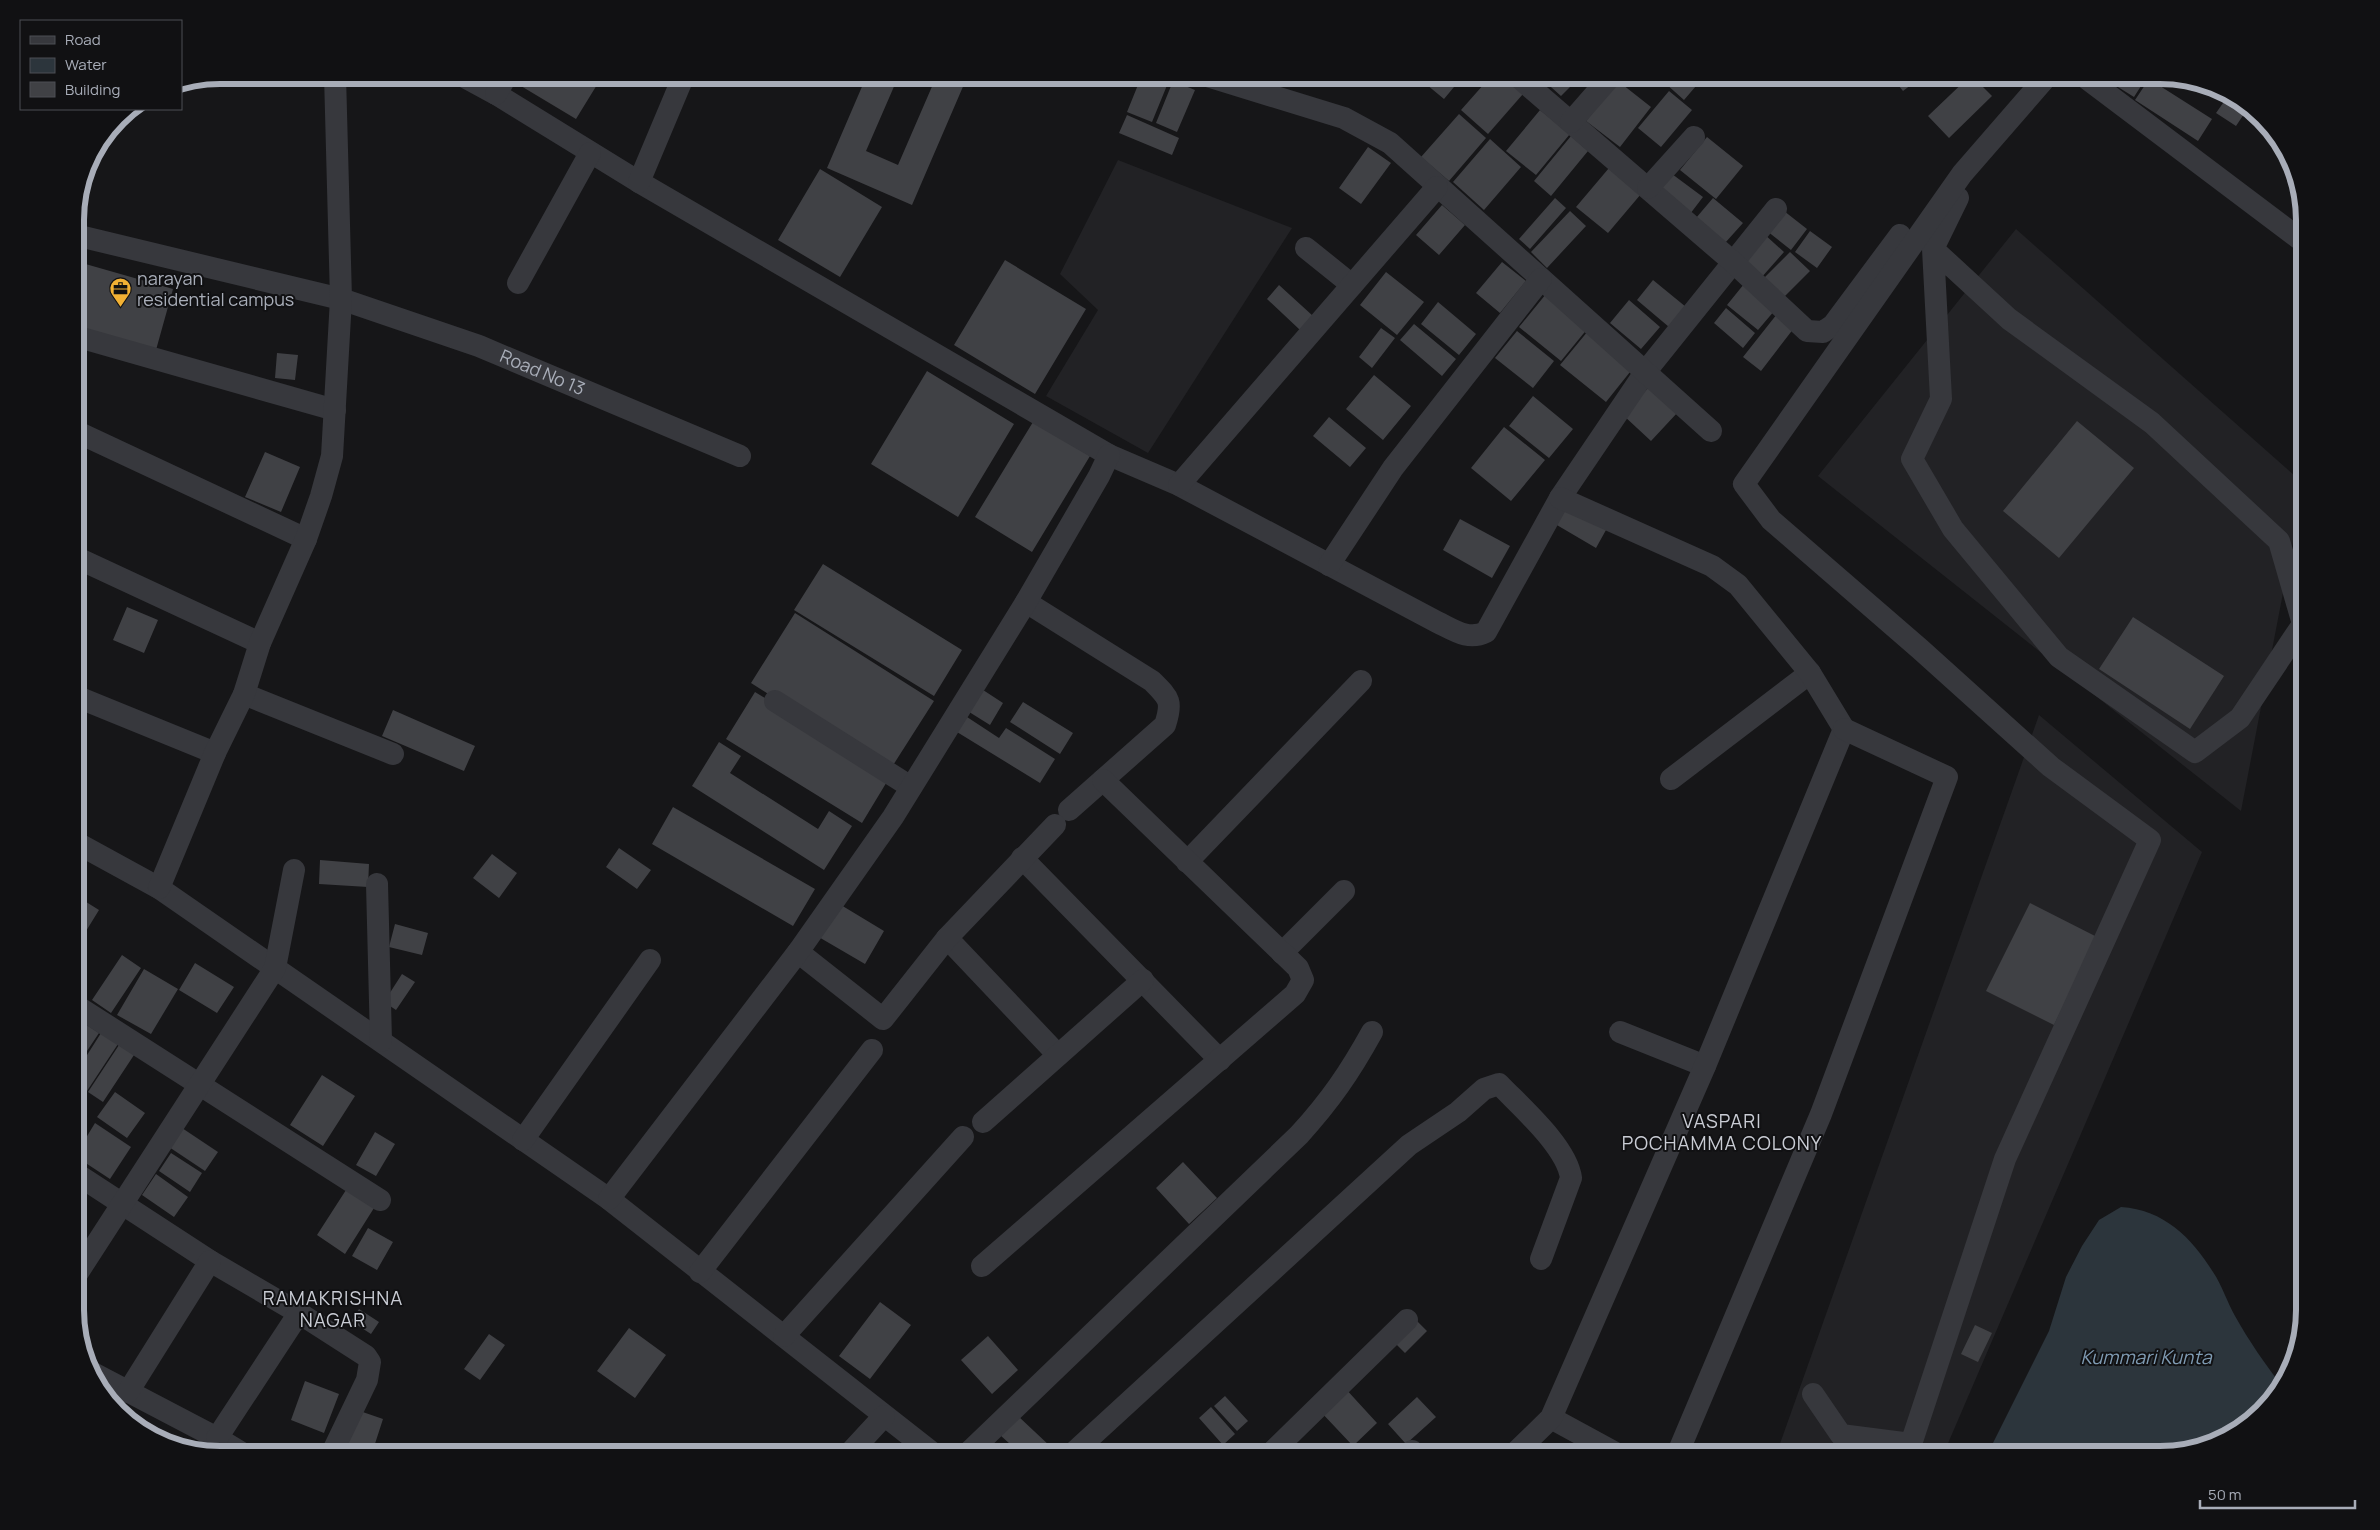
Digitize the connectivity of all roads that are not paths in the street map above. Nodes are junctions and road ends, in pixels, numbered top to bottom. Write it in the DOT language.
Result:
graph roads {
  1 [pos="335,84"];
  2 [pos="502,84"];
  3 [pos="680,84"];
  4 [pos="1233,84"];
  5 [pos="1527,84"];
  6 [pos="1604,84"];
  7 [pos="2040,84"];
  8 [pos="2094,84"];
  9 [pos="1571,122"];
  10 [pos="1694,137"];
  11 [pos="590,153"];
  12 [pos="1970,164"];
  13 [pos="639,182"];
  14 [pos="1437,186"];
  15 [pos="1648,188"];
  16 [pos="1776,209"];
  17 [pos="2296,236"];
  18 [pos="84,237"];
  19 [pos="1306,248"];
  20 [pos="1933,249"];
  21 [pos="1733,262"];
  22 [pos="1541,279"];
  23 [pos="518,283"];
  24 [pos="1352,284"];
  25 [pos="341,299"];
  26 [pos="84,339"];
  27 [pos="1646,371"];
  28 [pos="335,410"];
  29 [pos="1711,431"];
  30 [pos="84,435"];
  31 [pos="1109,455"];
  32 [pos="740,456"];
  33 [pos="1179,485"];
  34 [pos="1560,498"];
  35 [pos="306,539"];
  36 [pos="84,561"];
  37 [pos="1329,565"];
  38 [pos="2296,597"];
  39 [pos="1026,602"];
  40 [pos="2296,636"];
  41 [pos="260,643"];
  42 [pos="1810,673"];
  43 [pos="1361,680"];
  44 [pos="244,694"];
  45 [pos="84,700"];
  46 [pos="775,701"];
  47 [pos="1844,729"];
  48 [pos="215,753"];
  49 [pos="392,754"];
  50 [pos="1672,779"];
  51 [pos="1103,780"];
  52 [pos="911,787"];
  53 [pos="84,847"];
  54 [pos="1022,858"];
  55 [pos="1187,862"];
  56 [pos="294,870"];
  57 [pos="377,884"];
  58 [pos="159,888"];
  59 [pos="1344,891"];
  60 [pos="946,938"];
  61 [pos="798,952"];
  62 [pos="1282,953"];
  63 [pos="650,960"];
  64 [pos="275,968"];
  65 [pos="1143,980"];
  66 [pos="84,1011"];
  67 [pos="1372,1032"];
  68 [pos="1620,1032"];
  69 [pos="381,1041"];
  70 [pos="872,1050"];
  71 [pos="1058,1055"];
  72 [pos="1220,1060"];
  73 [pos="1705,1066"];
  74 [pos="200,1085"];
  75 [pos="983,1122"];
  76 [pos="963,1137"];
  77 [pos="524,1140"];
  78 [pos="84,1179"];
  79 [pos="609,1199"];
  80 [pos="380,1200"];
  81 [pos="122,1205"];
  82 [pos="1540,1259"];
  83 [pos="210,1261"];
  84 [pos="84,1263"];
  85 [pos="982,1266"];
  86 [pos="700,1272"];
  87 [pos="299,1313"];
  88 [pos="1407,1320"];
  89 [pos="784,1336"];
  90 [pos="102,1378"];
  91 [pos="128,1392"];
  92 [pos="1814,1394"];
  93 [pos="884,1416"];
  94 [pos="1551,1418"];
  95 [pos="217,1438"];
  96 [pos="230,1446"];
  97 [pos="334,1446"];
  98 [pos="856,1446"];
  99 [pos="923,1446"];
  100 [pos="975,1446"];
  101 [pos="1081,1446"];
  102 [pos="1277,1446"];
  103 [pos="1522,1446"];
  104 [pos="1602,1446"];
  105 [pos="1681,1446"];
  1 -- 25 [label="street"];
  2 -- 11 [label="street"];
  3 -- 13 [label="street"];
  4 -- 14 [label="street"];
  5 -- 9 [label="street"];
  6 -- 9 [label="street"];
  7 -- 12 [label="street"];
  8 -- 17 [label="street"];
  9 -- 15 [label="street"];
  10 -- 15 [label="street"];
  11 -- 13 [label="street"];
  11 -- 23 [label="street"];
  12 -- 20 [label="street"];
  12 -- 21 [label="street"];
  12 -- 92 [label="street"];
  13 -- 31 [label="street"];
  14 -- 22 [label="street"];
  14 -- 24 [label="street"];
  15 -- 21 [label="street"];
  16 -- 21 [label="street"];
  18 -- 25 [label="street, Road No 13"];
  19 -- 24 [label="street"];
  20 -- 38 [label="street"];
  20 -- 40 [label="street"];
  21 -- 27 [label="street"];
  22 -- 27 [label="street"];
  22 -- 37 [label="street"];
  24 -- 33 [label="street"];
  25 -- 28 [label="street"];
  25 -- 32 [label="street, Road No 13"];
  26 -- 28 [label="street"];
  27 -- 29 [label="street"];
  27 -- 34 [label="street"];
  28 -- 35 [label="street"];
  30 -- 35 [label="street"];
  31 -- 33 [label="street"];
  31 -- 39 [label="street"];
  33 -- 37 [label="street"];
  34 -- 37 [label="street"];
  34 -- 42 [label="street"];
  35 -- 41 [label="street"];
  36 -- 41 [label="street"];
  39 -- 51 [label="street"];
  39 -- 52 [label="street"];
  41 -- 44 [label="street"];
  42 -- 47 [label="street"];
  42 -- 50 [label="street"];
  43 -- 55 [label="street"];
  44 -- 48 [label="street"];
  44 -- 49 [label="street"];
  45 -- 48 [label="street"];
  46 -- 52 [label="street"];
  47 -- 73 [label="street"];
  47 -- 105 [label="street"];
  48 -- 58 [label="street"];
  51 -- 54 [label="street"];
  51 -- 55 [label="street"];
  52 -- 61 [label="street"];
  53 -- 58 [label="street"];
  54 -- 60 [label="street"];
  54 -- 65 [label="street"];
  55 -- 62 [label="street"];
  56 -- 64 [label="street"];
  57 -- 69 [label="street"];
  58 -- 64 [label="street"];
  59 -- 62 [label="street"];
  60 -- 61 [label="street"];
  60 -- 71 [label="street"];
  61 -- 79 [label="street"];
  62 -- 72 [label="street"];
  63 -- 77 [label="street"];
  64 -- 69 [label="street"];
  64 -- 74 [label="street"];
  65 -- 71 [label="street"];
  65 -- 72 [label="street"];
  66 -- 74 [label="street"];
  67 -- 100 [label="street"];
  68 -- 73 [label="street"];
  69 -- 77 [label="street"];
  70 -- 86 [label="street"];
  71 -- 75 [label="street"];
  72 -- 85 [label="street"];
  73 -- 94 [label="street"];
  74 -- 80 [label="street"];
  74 -- 81 [label="street"];
  76 -- 89 [label="street"];
  77 -- 79 [label="street"];
  78 -- 81 [label="street"];
  79 -- 86 [label="street"];
  81 -- 83 [label="street"];
  81 -- 84 [label="street"];
  82 -- 101 [label="street"];
  83 -- 87 [label="street"];
  83 -- 91 [label="street"];
  86 -- 89 [label="street"];
  87 -- 95 [label="street"];
  87 -- 97 [label="street"];
  88 -- 102 [label="street"];
  89 -- 93 [label="street"];
  90 -- 91 [label="street"];
  91 -- 95 [label="street"];
  93 -- 98 [label="street"];
  93 -- 99 [label="street"];
  94 -- 103 [label="street"];
  94 -- 104 [label="street"];
  95 -- 96 [label="street"];
}
